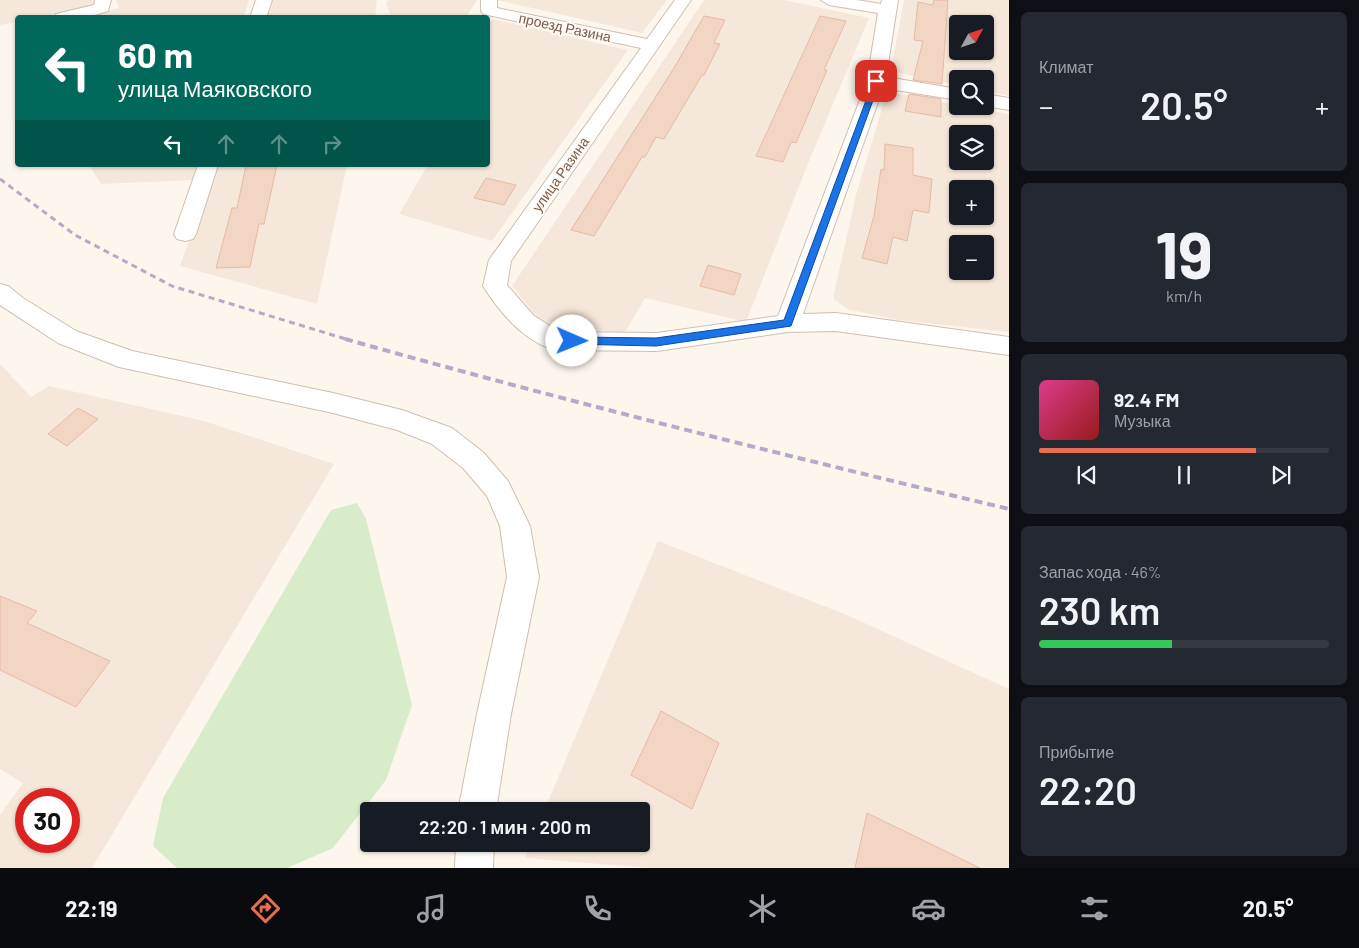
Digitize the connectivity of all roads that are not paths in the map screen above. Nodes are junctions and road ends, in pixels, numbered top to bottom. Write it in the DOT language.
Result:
graph roads {
  1 [pos="103,0"];
  2 [pos="264,0"];
  3 [pos="683,0"];
  4 [pos="829,0"];
  5 [pos="888,5"];
  6 [pos="487,9"];
  7 [pos="74,15"];
  8 [pos="259,15"];
  9 [pos="652,45"];
  10 [pos="876,81"];
  11 [pos="949,93"];
  12 [pos="994,102"];
  13 [pos="1009,104"];
  14 [pos="207,167"];
  15 [pos="185,234"];
  16 [pos="0,292"];
  17 [pos="788,323"];
  18 [pos="1009,346"];
  19 [pos="479,802"];
  20 [pos="475,852"];
  21 [pos="474,868"];
  1 -- 7 [label="street"];
  2 -- 8 [label="street"];
  3 -- 9 [label="street, улица Разина"];
  4 -- 5 [label="street"];
  5 -- 10 [label="street"];
  6 -- 9 [label="street, проезд Разина"];
  9 -- 17 [label="street, улица Разина"];
  10 -- 11 [label="street"];
  10 -- 17 [label="street"];
  12 -- 13 [label="street"];
  14 -- 15 [label="street"];
  16 -- 19 [label="street"];
  17 -- 18 [label="street"];
  20 -- 21 [label="street"];
}
